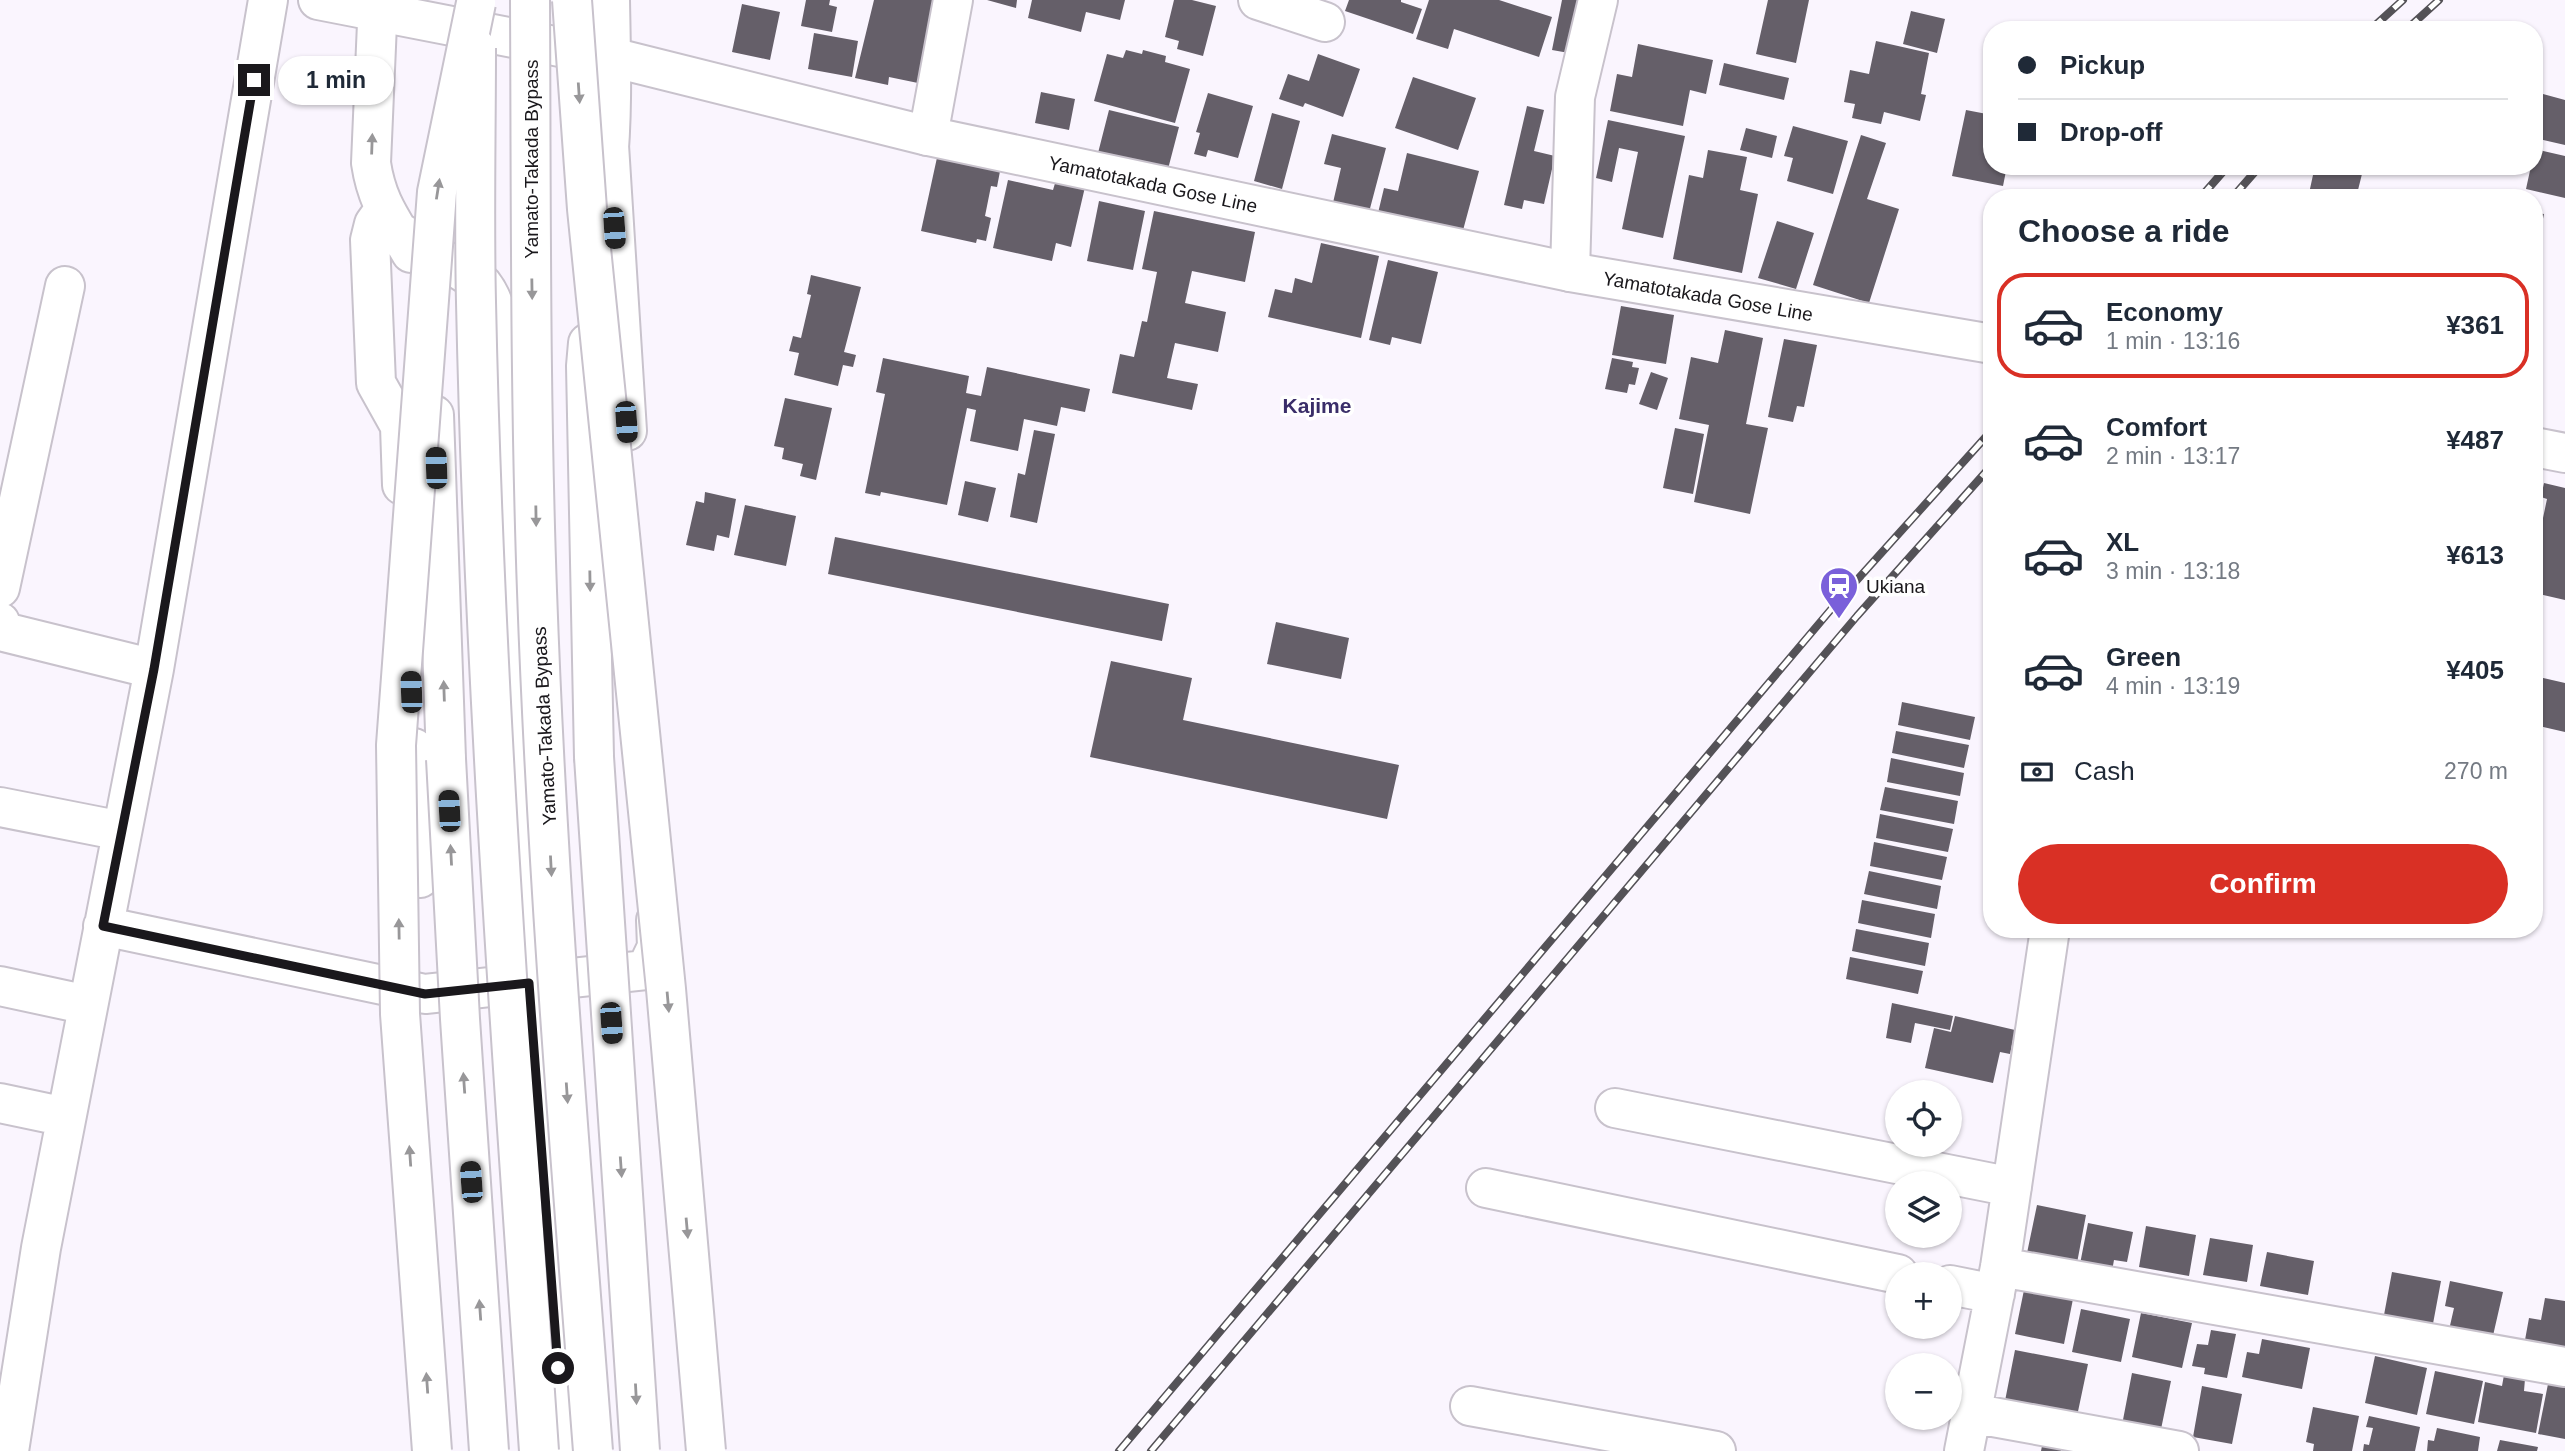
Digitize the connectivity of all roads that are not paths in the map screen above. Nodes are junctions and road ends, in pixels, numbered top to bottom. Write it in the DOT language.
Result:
graph roads {
  1 [pos="268,0"];
  2 [pos="318,0"];
  3 [pos="530,0"];
  4 [pos="572,0"];
  5 [pos="610,0"];
  6 [pos="953,0"];
  7 [pos="1258,0"];
  8 [pos="1598,0"];
  9 [pos="476,1"];
  10 [pos="378,6"];
  11 [pos="1325,22"];
  12 [pos="611,57"];
  13 [pos="928,136"];
  14 [pos="610,145"];
  15 [pos="391,220"];
  16 [pos="1570,272"];
  17 [pos="65,286"];
  18 [pos="1983,342"];
  19 [pos="2543,449"];
  20 [pos="2565,453"];
  21 [pos="0,588"];
  22 [pos="0,622"];
  23 [pos="154,669"];
  24 [pos="0,807"];
  25 [pos="122,831"];
  26 [pos="419,878"];
  27 [pos="103,926"];
  28 [pos="2049,938"];
  29 [pos="529,983"];
  30 [pos="0,986"];
  31 [pos="88,1005"];
  32 [pos="0,1103"];
  33 [pos="1615,1108"];
  34 [pos="66,1117"];
  35 [pos="2012,1187"];
  36 [pos="1486,1188"];
  37 [pos="1885,1271"];
  38 [pos="1998,1281"];
  39 [pos="1962,1284"];
  40 [pos="2565,1367"];
  41 [pos="1470,1406"];
  42 [pos="1971,1413"];
  43 [pos="9,1451"];
  44 [pos="432,1451"];
  45 [pos="489,1451"];
  46 [pos="539,1451"];
  47 [pos="564,1451"];
  48 [pos="593,1451"];
  49 [pos="639,1451"];
  50 [pos="706,1451"];
  51 [pos="1716,1451"];
  52 [pos="1964,1451"];
  53 [pos="2179,1451"];
  1 -- 23 [label="main road"];
  2 -- 10 [label="main road, Yamatotakada Gose Line"];
  3 -- 48 [label="main road, Yamato-Takada Bypass, one-way, bridge"];
  4 -- 50 [label="main road, one-way, bridge"];
  5 -- 12 [label="main road"];
  6 -- 13 [label="main road"];
  7 -- 11 [label="main road"];
  8 -- 16 [label="main road"];
  44 -- 9 [label="main road, one-way, bridge"];
  9 -- 46 [label="main road, bridge"];
  10 -- 12 [label="main road, Yamatotakada Gose Line"];
  15 -- 10 [label="main road, one-way"];
  12 -- 13 [label="main road, Yamatotakada Gose Line"];
  12 -- 14 [label="main road"];
  13 -- 16 [label="main road, Yamatotakada Gose Line"];
  14 -- 29 [label="main road"];
  14 -- 49 [label="main road, one-way, bridge"];
  15 -- 26 [label="main road"];
  15 -- 29 [label="main road"];
  45 -- 15 [label="main road, one-way, bridge"];
  16 -- 18 [label="main road, Yamatotakada Gose Line"];
  17 -- 21 [label="main road"];
  19 -- 20 [label="main road"];
  22 -- 23 [label="main road"];
  23 -- 25 [label="main road"];
  24 -- 25 [label="main road"];
  25 -- 27 [label="main road"];
  27 -- 29 [label="main road"];
  27 -- 31 [label="main road"];
  28 -- 35 [label="main road"];
  29 -- 47 [label="main road"];
  30 -- 31 [label="main road"];
  31 -- 34 [label="main road"];
  32 -- 34 [label="main road"];
  33 -- 35 [label="main road"];
  34 -- 43 [label="main road"];
  35 -- 38 [label="main road"];
  36 -- 37 [label="main road"];
  38 -- 39 [label="main road"];
  38 -- 40 [label="main road"];
  38 -- 42 [label="main road"];
  41 -- 51 [label="main road"];
  42 -- 52 [label="main road"];
  42 -- 53 [label="main road"];
}
